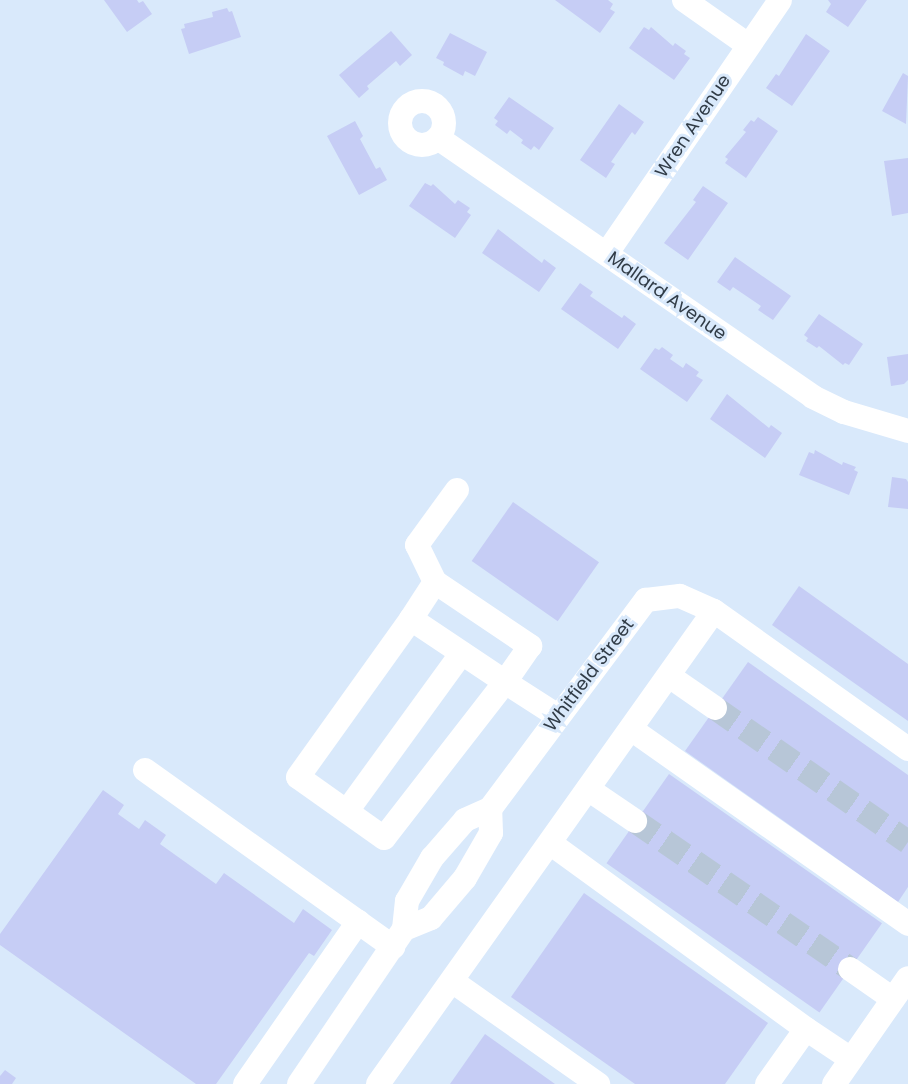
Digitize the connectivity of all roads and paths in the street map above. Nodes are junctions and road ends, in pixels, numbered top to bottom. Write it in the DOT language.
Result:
graph roads {
  1 [pos="684,0"];
  2 [pos="780,0"];
  3 [pos="748,45"];
  4 [pos="438,138"];
  5 [pos="607,253"];
  6 [pos="908,431"];
  7 [pos="457,490"];
  8 [pos="435,582"];
  9 [pos="714,611"];
  10 [pos="411,619"];
  11 [pos="462,653"];
  12 [pos="669,676"];
  13 [pos="505,682"];
  14 [pos="715,708"];
  15 [pos="558,716"];
  16 [pos="631,729"];
  17 [pos="908,749"];
  18 [pos="145,770"];
  19 [pos="588,789"];
  20 [pos="490,809"];
  21 [pos="347,811"];
  22 [pos="635,821"];
  23 [pos="550,843"];
  24 [pos="358,922"];
  25 [pos="908,924"];
  26 [pos="399,938"];
  27 [pos="850,969"];
  28 [pos="908,978"];
  29 [pos="452,981"];
  30 [pos="893,999"];
  31 [pos="806,1029"];
  32 [pos="851,1059"];
  33 [pos="245,1084"];
  34 [pos="299,1084"];
  35 [pos="378,1084"];
  36 [pos="598,1084"];
  37 [pos="767,1084"];
  38 [pos="834,1084"];
  1 -- 3 [label="street"];
  2 -- 3 [label="street, Wren Avenue"];
  3 -- 5 [label="street, Wren Avenue"];
  4 -- 5 [label="street, Mallard Avenue"];
  5 -- 6 [label="street, Mallard Avenue"];
  7 -- 8 [label="street"];
  8 -- 10 [label="street"];
  8 -- 13 [label="street"];
  9 -- 12 [label="street"];
  9 -- 15 [label="street, Whitfield Street"];
  9 -- 17 [label="street, Whitfield Street"];
  10 -- 11 [label="street"];
  10 -- 21 [label="street"];
  11 -- 13 [label="street"];
  11 -- 21 [label="street"];
  12 -- 14 [label="street"];
  12 -- 16 [label="street"];
  13 -- 15 [label="street"];
  13 -- 21 [label="street"];
  15 -- 20 [label="street, Whitfield Street"];
  16 -- 19 [label="street"];
  16 -- 25 [label="street"];
  18 -- 24 [label="street"];
  19 -- 22 [label="street"];
  19 -- 23 [label="street"];
  20 -- 26 [label="street, Whitfield Street"];
  20 -- 26 [label="street"];
  23 -- 29 [label="street"];
  23 -- 31 [label="street"];
  24 -- 26 [label="street"];
  24 -- 33 [label="street"];
  26 -- 34 [label="street, Whitfield Street"];
  27 -- 30 [label="street"];
  28 -- 30 [label="street"];
  29 -- 35 [label="street"];
  29 -- 36 [label="street"];
  30 -- 32 [label="street"];
  31 -- 32 [label="street"];
  31 -- 37 [label="street"];
  32 -- 38 [label="street"];
}
